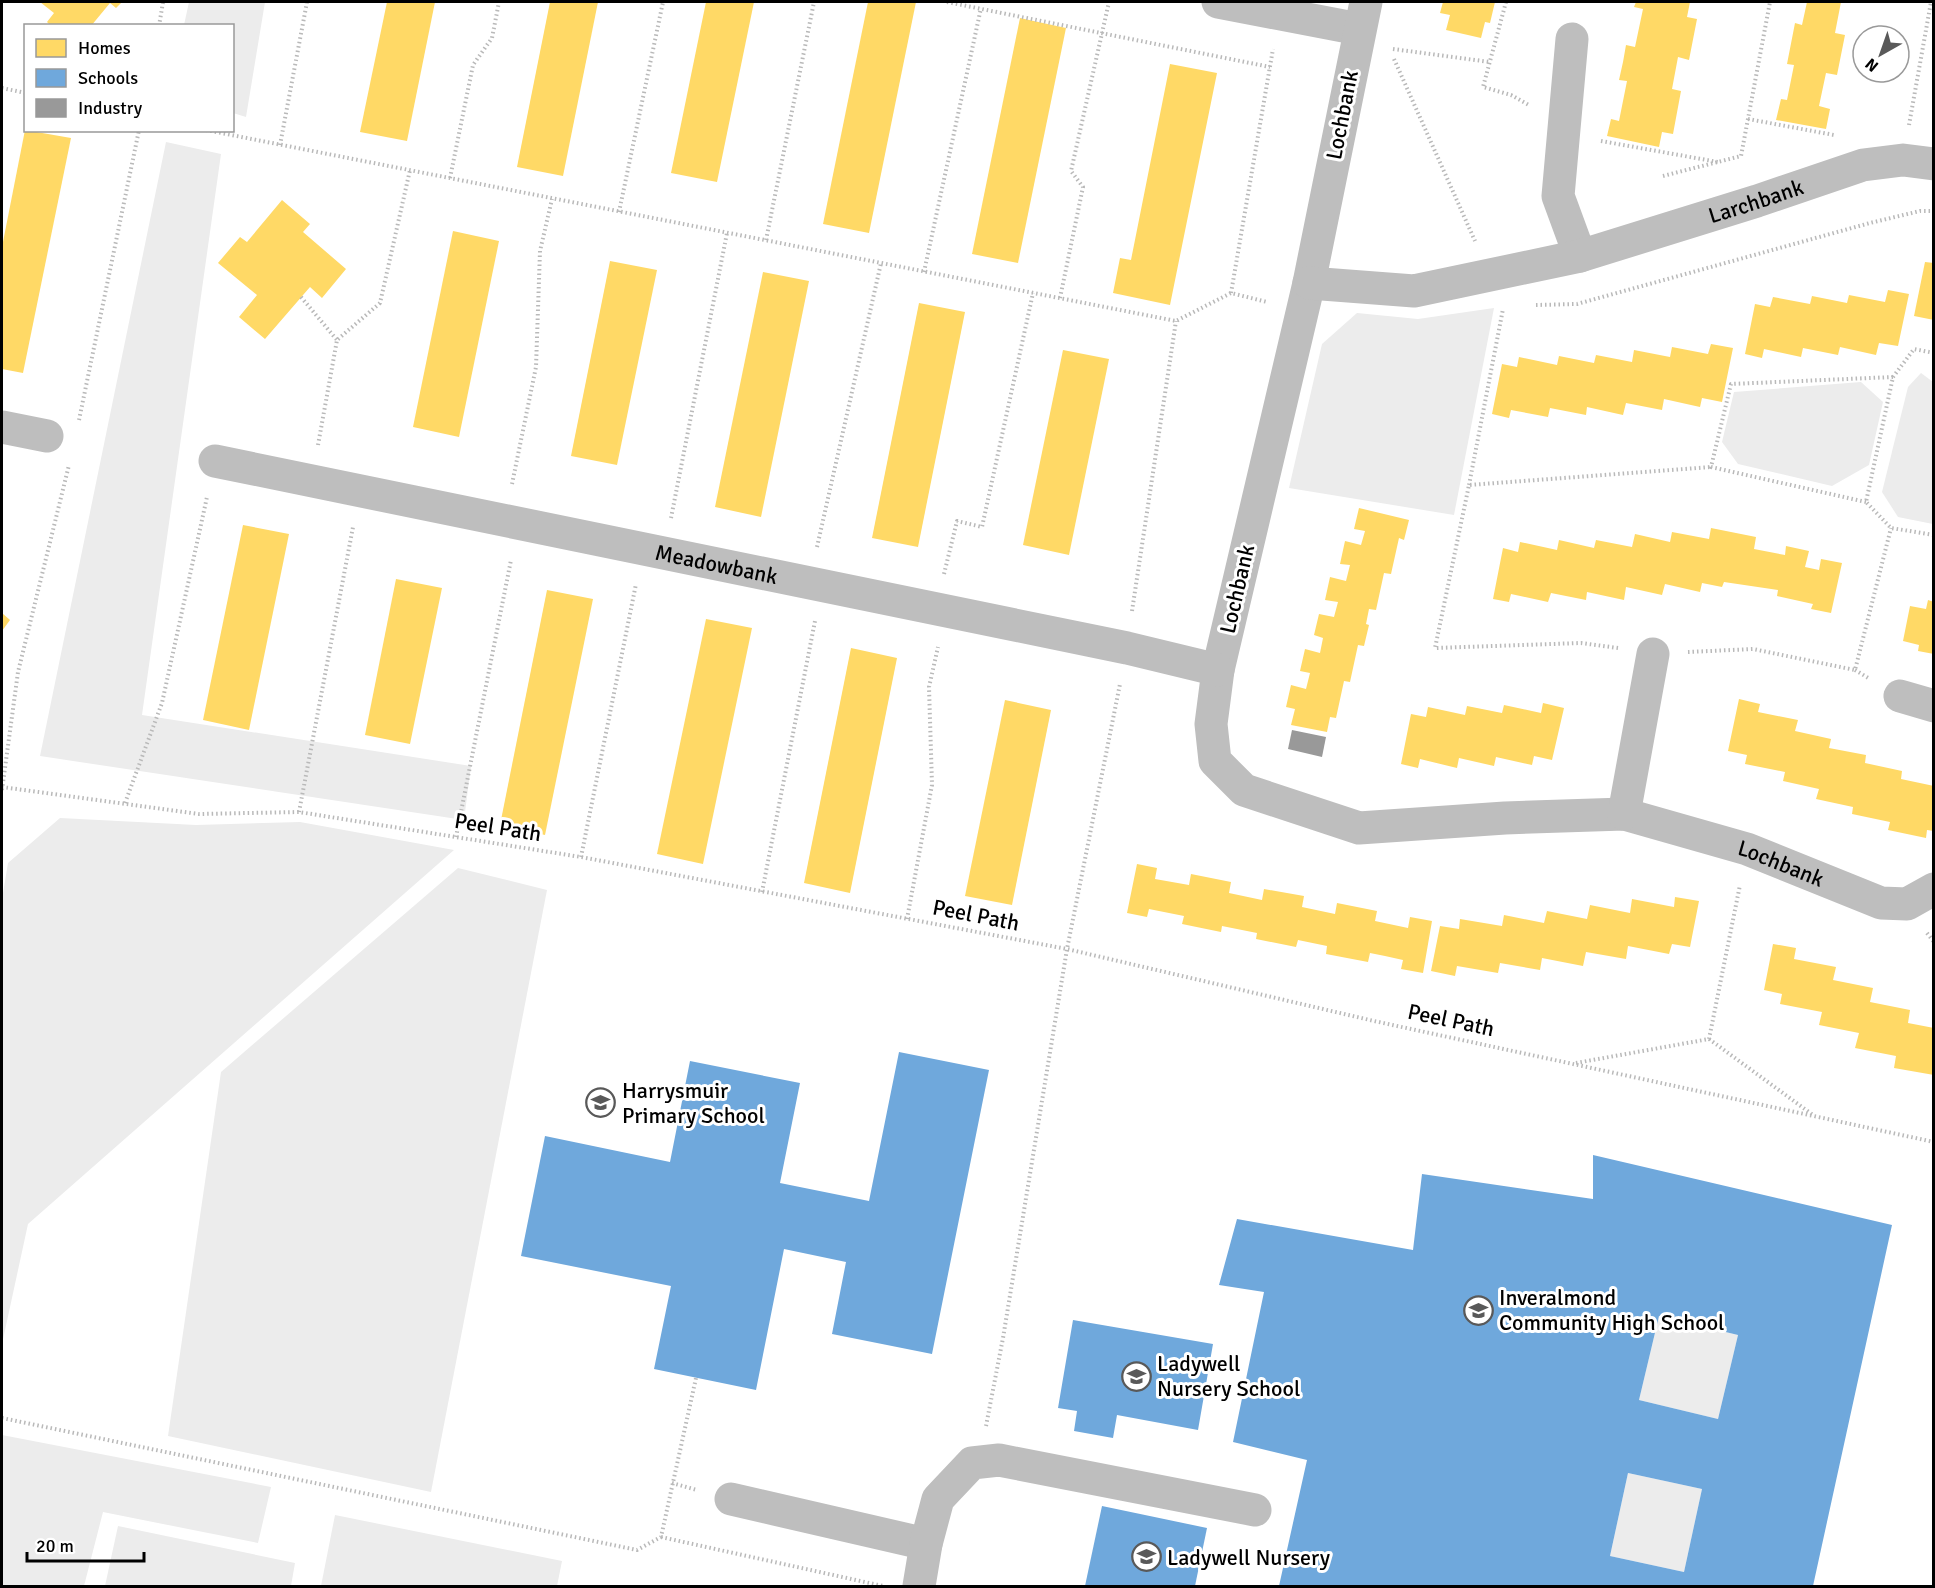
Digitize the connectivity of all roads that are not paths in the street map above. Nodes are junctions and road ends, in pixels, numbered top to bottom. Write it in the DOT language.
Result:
graph roads {
  1 [pos="1218,2"];
  2 [pos="1363,15"];
  3 [pos="1572,39"];
  4 [pos="1918,162"];
  5 [pos="1580,256"];
  6 [pos="1306,297"];
  7 [pos="3,435"];
  8 [pos="47,436"];
  9 [pos="215,461"];
  10 [pos="1653,654"];
  11 [pos="1218,670"];
  12 [pos="1900,696"];
  13 [pos="1934,706"];
  14 [pos="1624,814"];
  15 [pos="1934,889"];
  16 [pos="731,1499"];
  17 [pos="1256,1510"];
  18 [pos="926,1544"];
  19 [pos="918,1587"];
  1 -- 2 [label="street"];
  2 -- 6 [label="street, Lochbank"];
  3 -- 5 [label="street"];
  4 -- 5 [label="street, Larchbank"];
  5 -- 6 [label="street, Larchbank"];
  6 -- 11 [label="street, Lochbank"];
  7 -- 8 [label="street"];
  9 -- 11 [label="street, Meadowbank"];
  10 -- 14 [label="street"];
  11 -- 14 [label="street, Lochbank"];
  12 -- 13 [label="street"];
  14 -- 15 [label="street, Lochbank"];
  16 -- 18 [label="street"];
  17 -- 18 [label="street"];
  18 -- 19 [label="street"];
}
